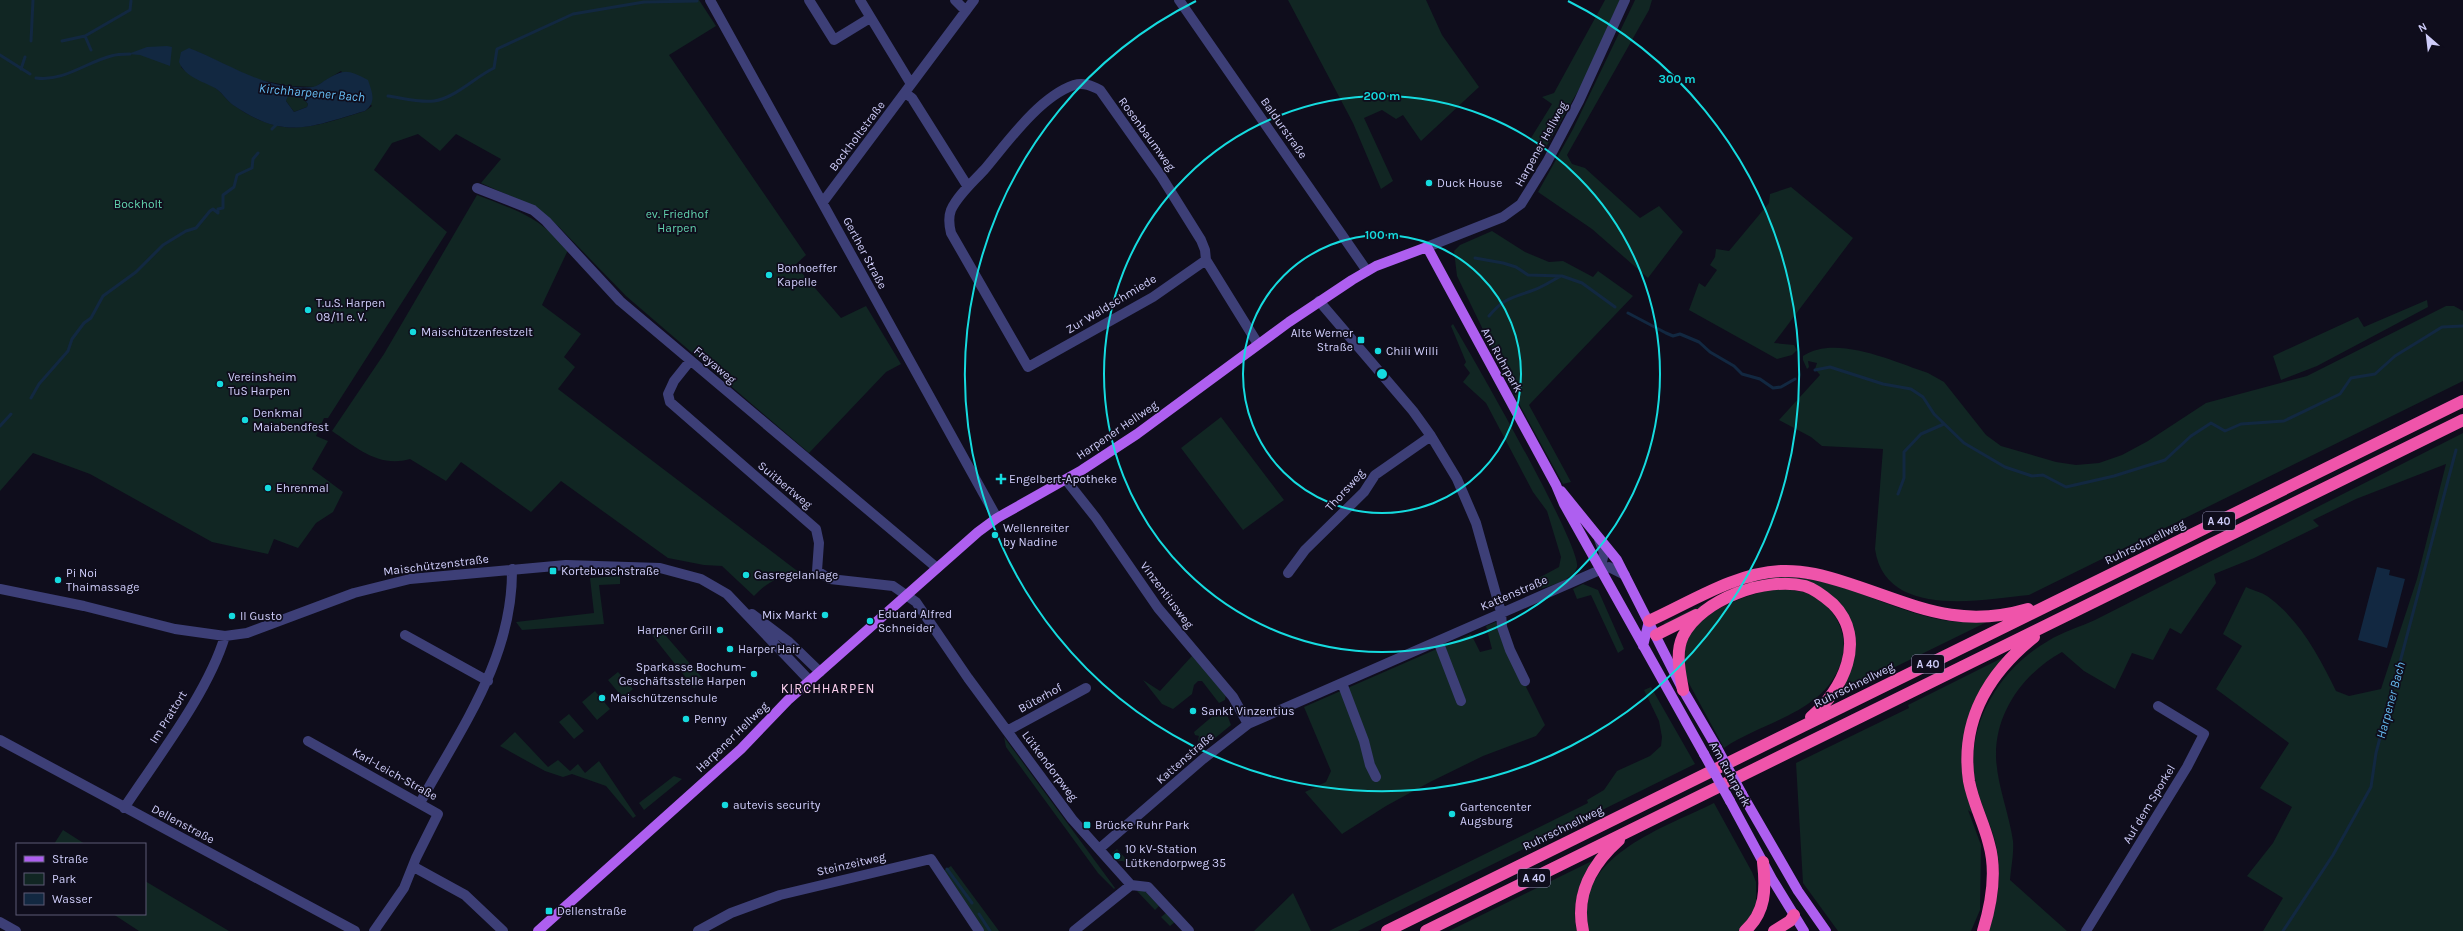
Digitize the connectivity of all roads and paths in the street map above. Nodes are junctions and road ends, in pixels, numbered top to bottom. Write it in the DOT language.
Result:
graph roads {
  1 [pos="710,0"];
  2 [pos="809,0"];
  3 [pos="860,0"];
  4 [pos="955,0"];
  5 [pos="974,0"];
  6 [pos="1179,0"];
  7 [pos="1625,0"];
  8 [pos="966,11"];
  9 [pos="870,18"];
  10 [pos="908,88"];
  11 [pos="968,187"];
  12 [pos="477,188"];
  13 [pos="823,202"];
  14 [pos="1427,246"];
  15 [pos="1206,260"];
  16 [pos="1367,271"];
  17 [pos="1320,301"];
  18 [pos="1258,344"];
  19 [pos="690,361"];
  20 [pos="1028,367"];
  21 [pos="2463,401"];
  22 [pos="2463,420"];
  23 [pos="1431,436"];
  24 [pos="1066,480"];
  25 [pos="1556,485"];
  26 [pos="997,518"];
  27 [pos="1596,533"];
  28 [pos="937,568"];
  29 [pos="512,569"];
  30 [pos="1600,570"];
  31 [pos="1288,573"];
  32 [pos="1626,576"];
  33 [pos="0,589"];
  34 [pos="2073,593"];
  35 [pos="908,596"];
  36 [pos="736,602"];
  37 [pos="1709,608"];
  38 [pos="2079,609"];
  39 [pos="1501,612"];
  40 [pos="1649,621"];
  41 [pos="405,635"];
  42 [pos="225,636"];
  43 [pos="1656,636"];
  44 [pos="1438,641"];
  45 [pos="1643,646"];
  46 [pos="820,672"];
  47 [pos="488,681"];
  48 [pos="810,681"];
  49 [pos="1525,681"];
  50 [pos="1342,683"];
  51 [pos="1086,688"];
  52 [pos="1683,690"];
  53 [pos="1461,700"];
  54 [pos="2158,706"];
  55 [pos="1248,724"];
  56 [pos="1007,731"];
  57 [pos="1783,735"];
  58 [pos="0,740"];
  59 [pos="308,742"];
  60 [pos="1376,777"];
  61 [pos="420,803"];
  62 [pos="124,808"];
  63 [pos="1641,825"];
  64 [pos="1099,849"];
  65 [pos="1763,862"];
  66 [pos="414,867"];
  67 [pos="1131,885"];
  68 [pos="1798,891"];
  69 [pos="1794,915"];
  70 [pos="0,922"];
  71 [pos="16,931"];
  72 [pos="355,931"];
  73 [pos="374,931"];
  74 [pos="503,931"];
  75 [pos="538,931"];
  76 [pos="698,931"];
  77 [pos="979,931"];
  78 [pos="1074,931"];
  79 [pos="1188,931"];
  80 [pos="1387,931"];
  81 [pos="1426,931"];
  82 [pos="1583,931"];
  83 [pos="1745,931"];
  84 [pos="1774,931"];
  85 [pos="1804,931"];
  86 [pos="1826,931"];
  87 [pos="1983,931"];
  88 [pos="2086,931"];
  1 -- 13 [label="street, Gerther Straße"];
  2 -- 9 [label="street"];
  3 -- 9 [label="street"];
  4 -- 8 [label="street"];
  5 -- 8 [label="street, Bockholtstraße"];
  6 -- 16 [label="street, Baldurstraße"];
  7 -- 14 [label="street, Harpener Hellweg"];
  8 -- 10 [label="street, Bockholtstraße"];
  9 -- 10 [label="street"];
  10 -- 11 [label="street"];
  10 -- 13 [label="street, Bockholtstraße"];
  11 -- 15 [label="street, Rosenbaumweg"];
  11 -- 20 [label="street, Rosenbaumweg"];
  12 -- 19 [label="street, Freyaweg"];
  13 -- 26 [label="street, Gerther Straße"];
  14 -- 16 [label="main road, Harpener Hellweg"];
  14 -- 25 [label="main road, Am Ruhrpark"];
  15 -- 18 [label="street, Rosenbaumweg"];
  15 -- 20 [label="street, Zur Waldschmiede"];
  16 -- 17 [label="main road, Harpener Hellweg"];
  17 -- 18 [label="main road, Harpener Hellweg"];
  17 -- 23 [label="street"];
  18 -- 24 [label="main road, Harpener Hellweg"];
  19 -- 28 [label="street, Freyaweg"];
  19 -- 35 [label="street, Suitbertweg"];
  21 -- 34 [label="highway, Ruhrschnellweg / A 40"];
  22 -- 38 [label="highway, A 40"];
  23 -- 31 [label="street, Thorsweg"];
  23 -- 39 [label="street"];
  24 -- 26 [label="main road, Harpener Hellweg"];
  24 -- 55 [label="street, Vinzentiusweg"];
  25 -- 27 [label="main road, Am Ruhrpark"];
  25 -- 30 [label="main road, Am Ruhrpark"];
  26 -- 28 [label="main road, Harpener Hellweg"];
  27 -- 30 [label="street"];
  27 -- 32 [label="main road, Am Ruhrpark"];
  28 -- 35 [label="main road, Harpener Hellweg"];
  29 -- 36 [label="street, Maischützenstraße"];
  29 -- 42 [label="street, Maischützenstraße"];
  29 -- 47 [label="street"];
  30 -- 32 [label="street, Kattenstraße"];
  30 -- 39 [label="street, Kattenstraße"];
  30 -- 45 [label="main road, Am Ruhrpark"];
  32 -- 40 [label="main road, Am Ruhrpark"];
  33 -- 42 [label="street, Maischützenstraße"];
  34 -- 40 [label="highway"];
  34 -- 57 [label="highway, Ruhrschnellweg / A 40"];
  35 -- 46 [label="main road, Harpener Hellweg"];
  35 -- 56 [label="street, Lütkendorpweg"];
  36 -- 46 [label="street, Maischützenstraße"];
  36 -- 48 [label="street, Maischützenstraße"];
  37 -- 43 [label="highway"];
  37 -- 52 [label="highway"];
  37 -- 57 [label="highway"];
  38 -- 63 [label="highway, A 40"];
  38 -- 87 [label="highway"];
  39 -- 44 [label="street, Kattenstraße"];
  39 -- 49 [label="street"];
  40 -- 43 [label="main road, Am Ruhrpark"];
  40 -- 45 [label="main road"];
  41 -- 47 [label="street"];
  42 -- 62 [label="street, Im Prattort"];
  43 -- 45 [label="main road"];
  43 -- 52 [label="main road, Am Ruhrpark"];
  44 -- 50 [label="street, Kattenstraße"];
  44 -- 53 [label="street"];
  45 -- 65 [label="main road, Am Ruhrpark, bridge"];
  46 -- 48 [label="main road, Harpener Hellweg"];
  47 -- 61 [label="street"];
  48 -- 75 [label="main road, Harpener Hellweg"];
  50 -- 55 [label="street, Kattenstraße"];
  50 -- 60 [label="street"];
  51 -- 56 [label="street, Büterhof"];
  52 -- 68 [label="main road, Am Ruhrpark, bridge"];
  54 -- 88 [label="street, Auf dem Sporkel"];
  55 -- 64 [label="street, Kattenstraße"];
  56 -- 64 [label="street, Lütkendorpweg"];
  57 -- 80 [label="highway, Ruhrschnellweg / A 40"];
  58 -- 62 [label="street, Dellenstraße"];
  59 -- 61 [label="street, Karl-Leich-Straße"];
  61 -- 66 [label="street, Karl-Leich-Straße"];
  62 -- 72 [label="street, Dellenstraße"];
  63 -- 81 [label="highway, A 40"];
  63 -- 82 [label="highway"];
  64 -- 67 [label="street, Lütkendorpweg"];
  65 -- 69 [label="main road, Am Ruhrpark"];
  65 -- 83 [label="highway"];
  66 -- 73 [label="street, Karl-Leich-Straße"];
  66 -- 74 [label="street"];
  67 -- 78 [label="street"];
  67 -- 79 [label="street"];
  68 -- 69 [label="main road"];
  68 -- 86 [label="main road, Am Ruhrpark"];
  69 -- 84 [label="highway"];
  69 -- 85 [label="main road, Am Ruhrpark"];
  70 -- 71 [label="street"];
  76 -- 77 [label="street, Steinzeitweg"];
}
